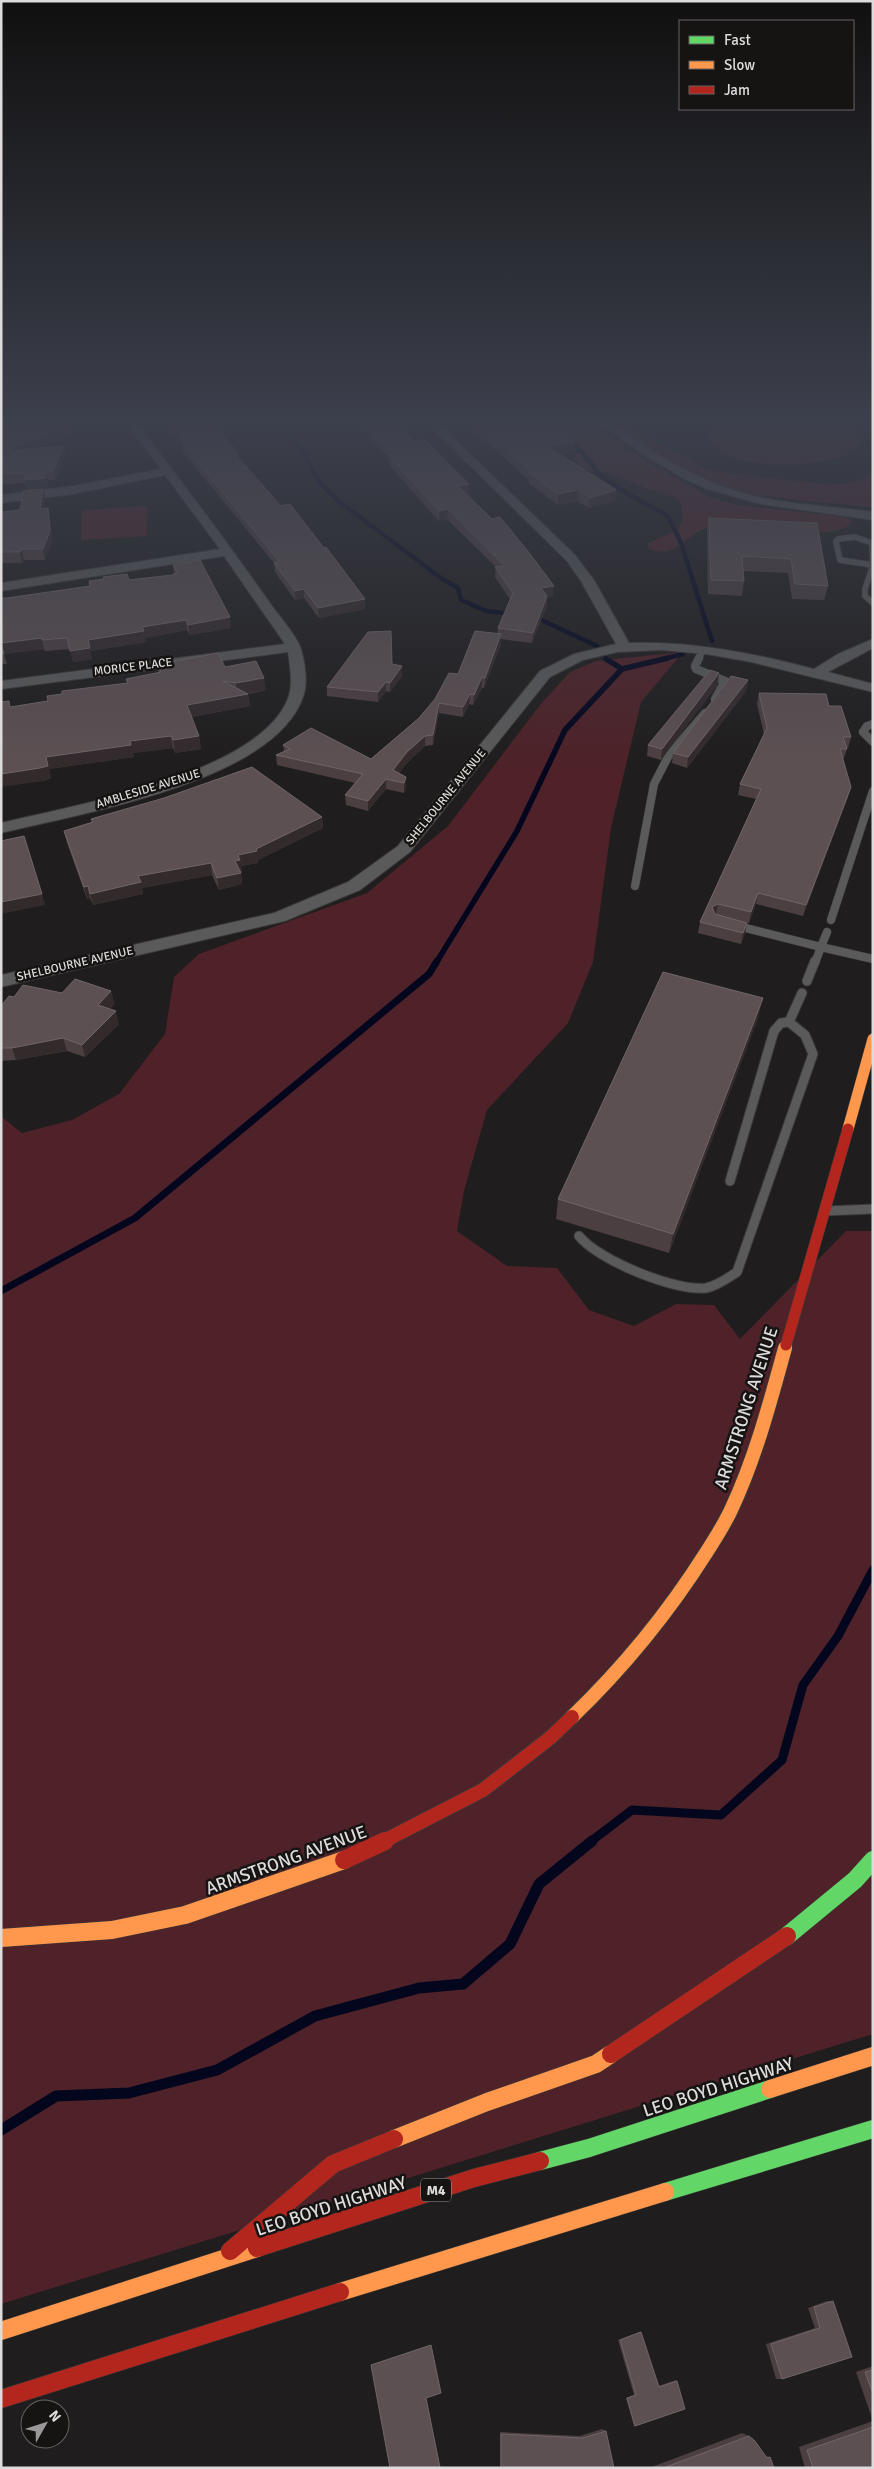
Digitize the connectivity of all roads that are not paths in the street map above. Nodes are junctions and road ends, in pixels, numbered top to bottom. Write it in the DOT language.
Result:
graph roads {
  1 [pos="215,535"];
  2 [pos="548,535"];
  3 [pos="228,552"];
  4 [pos="873,564"];
  5 [pos="1,587"];
  6 [pos="873,602"];
  7 [pos="873,642"];
  8 [pos="294,647"];
  9 [pos="625,648"];
  10 [pos="703,650"];
  11 [pos="816,674"];
  12 [pos="1,685"];
  13 [pos="873,688"];
  14 [pos="873,724"];
  15 [pos="873,742"];
  16 [pos="873,791"];
  17 [pos="1,828"];
  18 [pos="635,886"];
  19 [pos="831,920"];
  20 [pos="724,923"];
  21 [pos="827,932"];
  22 [pos="821,947"];
  23 [pos="873,959"];
  24 [pos="1,981"];
  25 [pos="807,981"];
  26 [pos="802,992"];
  27 [pos="789,1022"];
  28 [pos="873,1039"];
  29 [pos="730,1181"];
  30 [pos="873,1209"];
  31 [pos="824,1211"];
  32 [pos="579,1236"];
  33 [pos="873,1860"];
  34 [pos="1,1938"];
  35 [pos="873,2056"];
  36 [pos="873,2129"];
  37 [pos="220,2260"];
  38 [pos="1,2332"];
  39 [pos="1,2399"];
  1 -- 3 [label="street, AMBLESIDE AVENUE"];
  2 -- 9 [label="street"];
  3 -- 5 [label="street"];
  3 -- 8 [label="street, AMBLESIDE AVENUE"];
  4 -- 4 [label="lane"];
  4 -- 6 [label="lane"];
  7 -- 11 [label="street"];
  8 -- 12 [label="street, MORICE PLACE"];
  8 -- 17 [label="street, AMBLESIDE AVENUE"];
  9 -- 10 [label="street, SHELBOURNE AVENUE"];
  9 -- 24 [label="street, SHELBOURNE AVENUE"];
  10 -- 11 [label="street, SHELBOURNE AVENUE"];
  10 -- 18 [label="lane"];
  11 -- 13 [label="street, SHELBOURNE AVENUE"];
  14 -- 15 [label="lane"];
  16 -- 19 [label="lane"];
  20 -- 22 [label="lane"];
  21 -- 22 [label="lane"];
  22 -- 23 [label="lane"];
  22 -- 25 [label="lane"];
  26 -- 27 [label="lane"];
  27 -- 29 [label="lane"];
  27 -- 32 [label="lane"];
  28 -- 31 [label="main road, ARMSTRONG AVENUE"];
  30 -- 31 [label="lane"];
  31 -- 34 [label="main road, ARMSTRONG AVENUE"];
  33 -- 37 [label="main road"];
  35 -- 37 [label="main road, LEO BOYD HIGHWAY / M4"];
  36 -- 39 [label="main road"];
  37 -- 38 [label="main road, LEO BOYD HIGHWAY / M4"];
}
